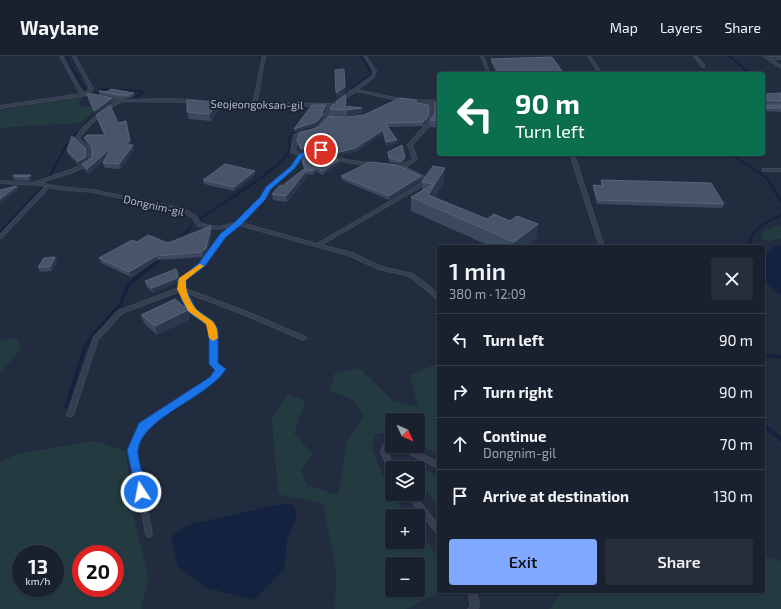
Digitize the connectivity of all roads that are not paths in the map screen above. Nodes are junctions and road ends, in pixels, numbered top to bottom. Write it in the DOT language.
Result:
graph roads {
  1 [pos="61,56"];
  2 [pos="74,56"];
  3 [pos="264,56"];
  4 [pos="365,56"];
  5 [pos="482,56"];
  6 [pos="589,56"];
  7 [pos="695,56"];
  8 [pos="766,57"];
  9 [pos="781,58"];
  10 [pos="703,66"];
  11 [pos="781,67"];
  12 [pos="488,72"];
  13 [pos="600,72"];
  14 [pos="355,90"];
  15 [pos="87,94"];
  16 [pos="399,99"];
  17 [pos="120,101"];
  18 [pos="196,102"];
  19 [pos="433,102"];
  20 [pos="437,102"];
  21 [pos="209,103"];
  22 [pos="250,103"];
  23 [pos="393,103"];
  24 [pos="334,105"];
  25 [pos="0,107"];
  26 [pos="328,117"];
  27 [pos="341,118"];
  28 [pos="301,155"];
  29 [pos="573,156"];
  30 [pos="402,167"];
  31 [pos="764,170"];
  32 [pos="781,170"];
  33 [pos="0,182"];
  34 [pos="29,184"];
  35 [pos="48,186"];
  36 [pos="14,188"];
  37 [pos="238,224"];
  38 [pos="0,237"];
  39 [pos="318,245"];
  40 [pos="601,245"];
  41 [pos="181,289"];
  42 [pos="437,297"];
  43 [pos="303,338"];
  44 [pos="70,415"];
  45 [pos="388,461"];
  46 [pos="437,465"];
  47 [pos="415,501"];
  48 [pos="437,529"];
  49 [pos="149,534"];
  50 [pos="472,593"];
  51 [pos="472,609"];
  1 -- 15 [label="lane"];
  2 -- 15 [label="lane"];
  3 -- 22 [label="lane"];
  4 -- 14 [label="lane"];
  5 -- 12 [label="lane"];
  6 -- 13 [label="lane"];
  7 -- 10 [label="lane"];
  8 -- 9 [label="lane"];
  8 -- 11 [label="lane"];
  14 -- 16 [label="lane"];
  14 -- 24 [label="lane"];
  15 -- 17 [label="lane, Seojeongoksan-gil"];
  15 -- 25 [label="lane, Seojeongoksan-gil"];
  16 -- 19 [label="lane"];
  16 -- 23 [label="lane"];
  17 -- 18 [label="lane, Seojeongoksan-gil"];
  17 -- 34 [label="lane"];
  19 -- 20 [label="lane"];
  19 -- 30 [label="lane"];
  21 -- 22 [label="lane, Seojeongoksan-gil"];
  22 -- 24 [label="lane, Seojeongoksan-gil"];
  24 -- 26 [label="lane"];
  26 -- 27 [label="lane"];
  26 -- 28 [label="lane"];
  28 -- 30 [label="lane"];
  28 -- 37 [label="lane"];
  29 -- 40 [label="lane"];
  30 -- 39 [label="lane"];
  31 -- 32 [label="lane"];
  33 -- 34 [label="lane, Dongnim-gil"];
  34 -- 35 [label="lane, Dongnim-gil"];
  34 -- 36 [label="lane"];
  35 -- 37 [label="lane, Dongnim-gil"];
  35 -- 38 [label="lane"];
  37 -- 39 [label="lane"];
  37 -- 41 [label="lane"];
  39 -- 42 [label="lane"];
  41 -- 43 [label="lane"];
  41 -- 44 [label="lane"];
  41 -- 49 [label="lane"];
  45 -- 46 [label="lane"];
  47 -- 48 [label="lane"];
  50 -- 51 [label="lane"];
}
